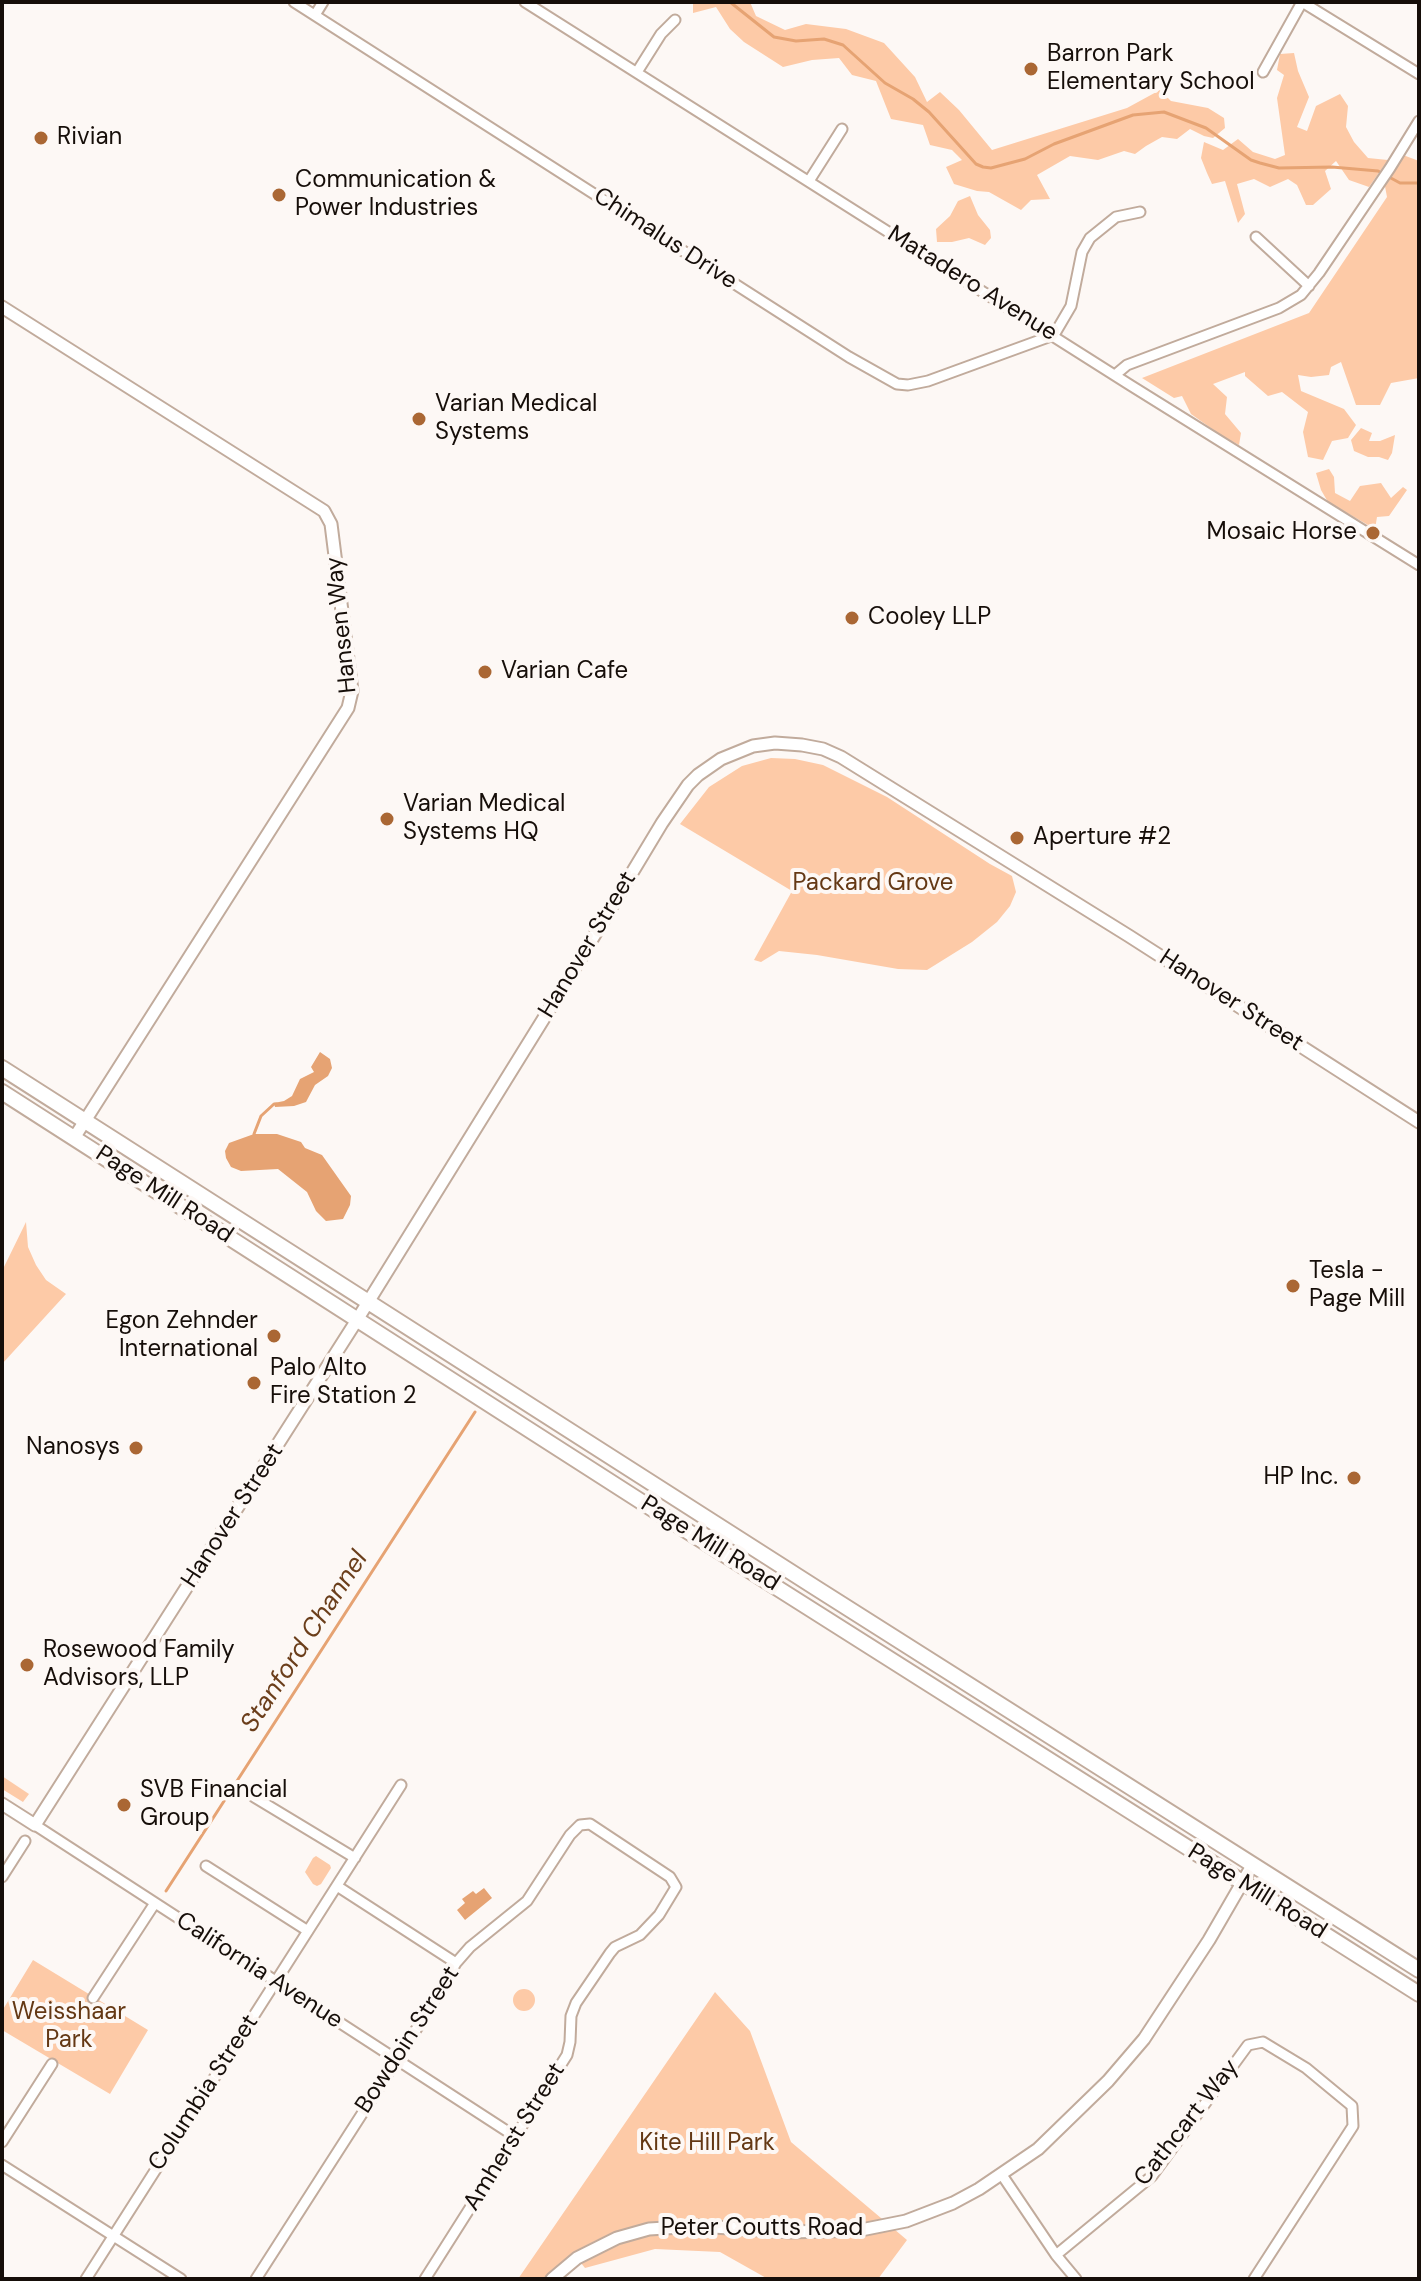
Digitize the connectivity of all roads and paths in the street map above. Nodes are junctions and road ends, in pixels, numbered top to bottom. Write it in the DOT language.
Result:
graph roads {
  1 [pos="294,2"];
  2 [pos="323,2"];
  3 [pos="525,2"];
  4 [pos="1302,2"];
  5 [pos="315,15"];
  6 [pos="675,20"];
  7 [pos="637,72"];
  8 [pos="1263,72"];
  9 [pos="1419,74"];
  10 [pos="1419,121"];
  11 [pos="842,129"];
  12 [pos="809,181"];
  13 [pos="1140,212"];
  14 [pos="1256,237"];
  15 [pos="1309,286"];
  16 [pos="2,307"];
  17 [pos="1054,335"];
  18 [pos="1115,375"];
  19 [pos="1419,565"];
  20 [pos="2,1068"];
  21 [pos="2,1092"];
  22 [pos="85,1121"];
  23 [pos="1419,1122"];
  24 [pos="74,1138"];
  25 [pos="369,1301"];
  26 [pos="357,1320"];
  27 [pos="832,1597"];
  28 [pos="802,1603"];
  29 [pos="401,1785"];
  30 [pos="254,1797"];
  31 [pos="2,1804"];
  32 [pos="585,1824"];
  33 [pos="35,1825"];
  34 [pos="25,1841"];
  35 [pos="355,1858"];
  36 [pos="1253,1864"];
  37 [pos="206,1866"];
  38 [pos="2,1877"];
  39 [pos="1242,1882"];
  40 [pos="337,1886"];
  41 [pos="155,1903"];
  42 [pos="308,1931"];
  43 [pos="456,1963"];
  44 [pos="1419,1970"];
  45 [pos="276,1981"];
  46 [pos="1419,1994"];
  47 [pos="93,1998"];
  48 [pos="396,2059"];
  49 [pos="52,2064"];
  50 [pos="516,2137"];
  51 [pos="2,2142"];
  52 [pos="2,2165"];
  53 [pos="1002,2175"];
  54 [pos="113,2235"];
  55 [pos="1056,2255"];
  56 [pos="86,2279"];
  57 [pos="181,2279"];
  58 [pos="256,2279"];
  59 [pos="425,2279"];
  60 [pos="552,2279"];
  61 [pos="1076,2279"];
  62 [pos="1254,2279"];
  1 -- 5 [label="street, Chimalus Drive"];
  2 -- 5 [label="street"];
  3 -- 7 [label="street, Matadero Avenue"];
  4 -- 8 [label="street"];
  4 -- 9 [label="street"];
  5 -- 17 [label="street, Chimalus Drive"];
  6 -- 7 [label="street"];
  7 -- 12 [label="street, Matadero Avenue"];
  10 -- 15 [label="street"];
  11 -- 12 [label="street"];
  12 -- 17 [label="street, Matadero Avenue"];
  13 -- 17 [label="street"];
  14 -- 15 [label="street"];
  15 -- 18 [label="street"];
  16 -- 22 [label="street, Hansen Way"];
  17 -- 18 [label="street, Matadero Avenue"];
  18 -- 19 [label="street, Matadero Avenue"];
  20 -- 22 [label="main road, Page Mill Road"];
  21 -- 24 [label="main road, Page Mill Road"];
  22 -- 24 [label="street, Hansen Way"];
  22 -- 25 [label="main road, Page Mill Road"];
  23 -- 25 [label="street, Hanover Street"];
  24 -- 26 [label="main road, Page Mill Road"];
  25 -- 26 [label="street, Hanover Street"];
  25 -- 27 [label="main road, Page Mill Road"];
  26 -- 28 [label="main road, Page Mill Road"];
  26 -- 33 [label="street, Hanover Street"];
  27 -- 28 [label="main road"];
  27 -- 36 [label="main road, Page Mill Road"];
  28 -- 39 [label="main road, Page Mill Road"];
  29 -- 35 [label="street, Columbia Street"];
  30 -- 35 [label="street"];
  31 -- 33 [label="street, California Avenue"];
  32 -- 43 [label="street, Bowdoin Street"];
  32 -- 50 [label="street, Amherst Street"];
  33 -- 41 [label="street, California Avenue"];
  34 -- 38 [label="street"];
  35 -- 40 [label="street, Columbia Street"];
  36 -- 39 [label="street, Peter Coutts Road"];
  36 -- 44 [label="main road, Page Mill Road"];
  37 -- 42 [label="street"];
  39 -- 46 [label="main road, Page Mill Road"];
  39 -- 53 [label="street, Peter Coutts Road"];
  40 -- 42 [label="street, Columbia Street"];
  40 -- 43 [label="street"];
  41 -- 45 [label="street, California Avenue"];
  41 -- 47 [label="street"];
  42 -- 45 [label="street, Columbia Street"];
  43 -- 48 [label="street, Bowdoin Street"];
  45 -- 48 [label="street, California Avenue"];
  45 -- 54 [label="street, Columbia Street"];
  48 -- 50 [label="street, California Avenue"];
  48 -- 58 [label="street, Bowdoin Street"];
  49 -- 51 [label="street"];
  50 -- 59 [label="street, Amherst Street"];
  52 -- 54 [label="street"];
  53 -- 55 [label="street"];
  53 -- 60 [label="street, Peter Coutts Road"];
  54 -- 56 [label="street, Columbia Street"];
  54 -- 57 [label="street"];
  55 -- 61 [label="street"];
  55 -- 62 [label="street, Cathcart Way"];
}
